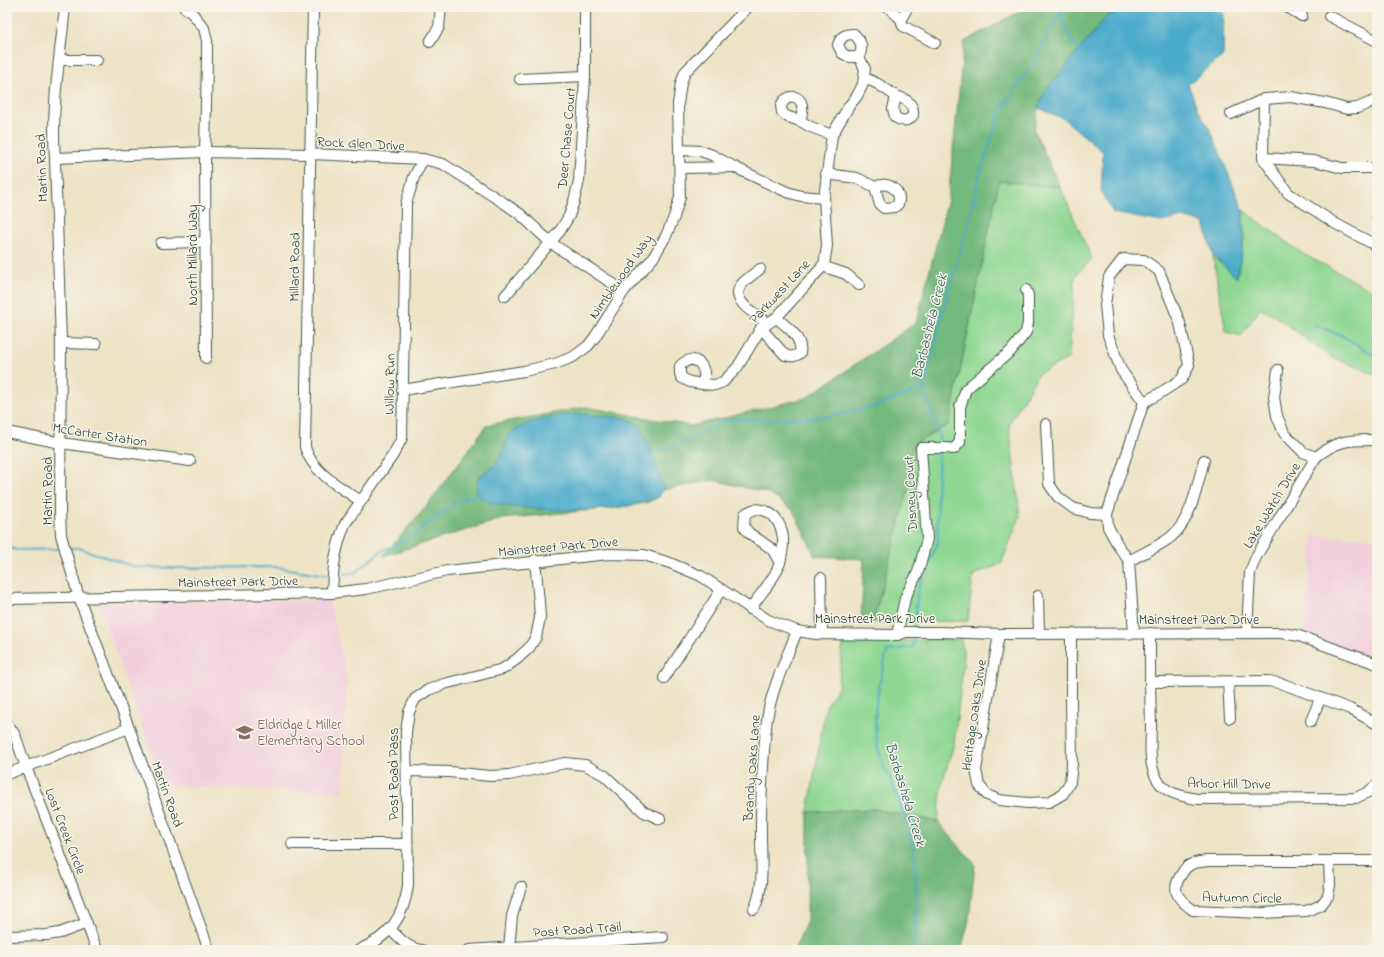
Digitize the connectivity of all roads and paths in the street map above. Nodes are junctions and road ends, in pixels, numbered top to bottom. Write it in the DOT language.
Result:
graph roads {
  1 [pos="65,7"];
  2 [pos="184,7"];
  3 [pos="313,7"];
  4 [pos="441,7"];
  5 [pos="585,7"];
  6 [pos="748,7"];
  7 [pos="888,7"];
  8 [pos="908,7"];
  9 [pos="1287,7"];
  10 [pos="1302,16"];
  11 [pos="1329,16"];
  12 [pos="900,19"];
  13 [pos="1377,41"];
  14 [pos="430,42"];
  15 [pos="935,43"];
  16 [pos="859,57"];
  17 [pos="59,60"];
  18 [pos="97,60"];
  19 [pos="585,76"];
  20 [pos="864,78"];
  21 [pos="520,79"];
  22 [pos="896,96"];
  23 [pos="1264,98"];
  24 [pos="1377,100"];
  25 [pos="1231,114"];
  26 [pos="800,121"];
  27 [pos="832,135"];
  28 [pos="680,150"];
  29 [pos="205,152"];
  30 [pos="310,154"];
  31 [pos="55,158"];
  32 [pos="1263,158"];
  33 [pos="423,159"];
  34 [pos="680,168"];
  35 [pos="734,168"];
  36 [pos="1377,168"];
  37 [pos="826,174"];
  38 [pos="875,187"];
  39 [pos="824,198"];
  40 [pos="1377,214"];
  41 [pos="1377,217"];
  42 [pos="206,242"];
  43 [pos="161,243"];
  44 [pos="551,243"];
  45 [pos="1377,246"];
  46 [pos="822,266"];
  47 [pos="760,269"];
  48 [pos="859,285"];
  49 [pos="1026,290"];
  50 [pos="624,291"];
  51 [pos="505,296"];
  52 [pos="768,323"];
  53 [pos="61,343"];
  54 [pos="96,344"];
  55 [pos="206,358"];
  56 [pos="1278,370"];
  57 [pos="702,384"];
  58 [pos="402,390"];
  59 [pos="1144,402"];
  60 [pos="1046,424"];
  61 [pos="7,432"];
  62 [pos="1377,440"];
  63 [pos="61,443"];
  64 [pos="1316,457"];
  65 [pos="1204,460"];
  66 [pos="190,461"];
  67 [pos="361,501"];
  68 [pos="1107,514"];
  69 [pos="535,560"];
  70 [pos="1129,561"];
  71 [pos="780,563"];
  72 [pos="821,578"];
  73 [pos="720,590"];
  74 [pos="332,594"];
  75 [pos="1038,596"];
  76 [pos="79,598"];
  77 [pos="7,599"];
  78 [pos="750,609"];
  79 [pos="797,632"];
  80 [pos="1247,632"];
  81 [pos="902,633"];
  82 [pos="1150,633"];
  83 [pos="822,634"];
  84 [pos="999,634"];
  85 [pos="1039,634"];
  86 [pos="1071,634"];
  87 [pos="1134,634"];
  88 [pos="1377,664"];
  89 [pos="664,678"];
  90 [pos="1150,682"];
  91 [pos="1228,682"];
  92 [pos="1320,699"];
  93 [pos="1230,718"];
  94 [pos="1311,721"];
  95 [pos="7,723"];
  96 [pos="1377,724"];
  97 [pos="129,728"];
  98 [pos="26,767"];
  99 [pos="407,771"];
  100 [pos="7,774"];
  101 [pos="1377,785"];
  102 [pos="660,819"];
  103 [pos="292,844"];
  104 [pos="407,844"];
  105 [pos="1329,861"];
  106 [pos="1377,861"];
  107 [pos="521,887"];
  108 [pos="754,910"];
  109 [pos="87,923"];
  110 [pos="390,929"];
  111 [pos="7,936"];
  112 [pos="663,937"];
  113 [pos="509,948"];
  114 [pos="96,950"];
  115 [pos="210,950"];
  116 [pos="359,950"];
  117 [pos="422,950"];
  118 [pos="469,950"];
  1 -- 17 [label="street, Martin Road"];
  2 -- 29 [label="street, North Millard Way"];
  3 -- 30 [label="street, Millard Road"];
  4 -- 14 [label="street"];
  5 -- 19 [label="street, Deer Chase Court"];
  6 -- 28 [label="street, Nimblewood Way"];
  7 -- 12 [label="street"];
  8 -- 12 [label="street"];
  9 -- 10 [label="street"];
  11 -- 13 [label="street"];
  12 -- 15 [label="street"];
  16 -- 20 [label="street"];
  17 -- 18 [label="street"];
  17 -- 31 [label="street, Martin Road"];
  19 -- 21 [label="street"];
  19 -- 44 [label="street, Deer Chase Court"];
  20 -- 22 [label="street"];
  20 -- 27 [label="street, Parkwest Lane"];
  23 -- 24 [label="street"];
  23 -- 25 [label="street"];
  23 -- 32 [label="street"];
  26 -- 27 [label="street"];
  27 -- 37 [label="street, Parkwest Lane"];
  28 -- 34 [label="street, Nimblewood Way"];
  28 -- 35 [label="street"];
  29 -- 30 [label="street, Rock Glen Drive"];
  29 -- 31 [label="street, Rock Glen Drive"];
  29 -- 42 [label="street, North Millard Way"];
  30 -- 33 [label="street, Rock Glen Drive"];
  30 -- 67 [label="street, Millard Road"];
  31 -- 53 [label="street, Martin Road"];
  32 -- 36 [label="street"];
  32 -- 45 [label="street"];
  33 -- 44 [label="street, Rock Glen Drive"];
  33 -- 58 [label="street, Willow Run"];
  34 -- 35 [label="street"];
  34 -- 50 [label="street, Nimblewood Way"];
  35 -- 39 [label="street"];
  37 -- 38 [label="street"];
  37 -- 39 [label="street, Parkwest Lane"];
  39 -- 46 [label="street, Parkwest Lane"];
  40 -- 41 [label="street"];
  42 -- 43 [label="street"];
  42 -- 55 [label="street, North Millard Way"];
  44 -- 50 [label="street, Rock Glen Drive"];
  44 -- 51 [label="street, Deer Chase Court"];
  46 -- 48 [label="street"];
  46 -- 52 [label="street, Parkwest Lane"];
  47 -- 52 [label="street"];
  49 -- 81 [label="street, Disney Court"];
  50 -- 58 [label="street, Nimblewood Way"];
  52 -- 57 [label="street, Parkwest Lane"];
  53 -- 54 [label="street"];
  53 -- 63 [label="street, Martin Road"];
  56 -- 64 [label="street"];
  58 -- 67 [label="street, Willow Run"];
  59 -- 59 [label="street"];
  59 -- 68 [label="street"];
  60 -- 68 [label="street"];
  61 -- 63 [label="street, McCarter Station"];
  62 -- 64 [label="street, Lake Watch Drive"];
  63 -- 66 [label="street, McCarter Station"];
  63 -- 76 [label="street, Martin Road"];
  64 -- 80 [label="street, Lake Watch Drive"];
  65 -- 70 [label="street"];
  67 -- 74 [label="street, Willow Run"];
  68 -- 70 [label="street"];
  69 -- 73 [label="street, Mainstreet Park Drive"];
  69 -- 74 [label="street, Mainstreet Park Drive"];
  69 -- 99 [label="street, Post Road Pass"];
  70 -- 87 [label="street"];
  71 -- 71 [label="street"];
  71 -- 78 [label="street"];
  72 -- 83 [label="street"];
  73 -- 78 [label="street, Mainstreet Park Drive"];
  73 -- 89 [label="street"];
  74 -- 76 [label="street, Mainstreet Park Drive"];
  75 -- 85 [label="street"];
  76 -- 77 [label="street, Mainstreet Park Drive"];
  76 -- 97 [label="street, Martin Road"];
  78 -- 79 [label="street, Mainstreet Park Drive"];
  79 -- 83 [label="street, Mainstreet Park Drive"];
  79 -- 108 [label="street, Brandy Oaks Lane"];
  80 -- 82 [label="street, Mainstreet Park Drive"];
  80 -- 88 [label="street, Mainstreet Park Drive"];
  81 -- 83 [label="street, Mainstreet Park Drive"];
  81 -- 84 [label="street, Mainstreet Park Drive"];
  82 -- 87 [label="street, Mainstreet Park Drive"];
  82 -- 90 [label="street, Arbor Hill Drive"];
  84 -- 85 [label="street, Mainstreet Park Drive"];
  84 -- 86 [label="street, Heritage Oaks Drive"];
  85 -- 86 [label="street, Mainstreet Park Drive"];
  86 -- 87 [label="street, Mainstreet Park Drive"];
  90 -- 91 [label="street"];
  90 -- 101 [label="street, Arbor Hill Drive"];
  91 -- 92 [label="street"];
  91 -- 93 [label="street"];
  92 -- 94 [label="street"];
  92 -- 96 [label="street"];
  95 -- 98 [label="street, Lost Creek Circle"];
  97 -- 98 [label="street"];
  97 -- 115 [label="street, Martin Road"];
  98 -- 100 [label="street"];
  98 -- 109 [label="street, Lost Creek Circle"];
  99 -- 102 [label="street"];
  99 -- 104 [label="street, Post Road Pass"];
  103 -- 104 [label="street"];
  104 -- 110 [label="street, Post Road Pass"];
  105 -- 105 [label="street, Autumn Circle"];
  105 -- 106 [label="street, Autumn Circle"];
  107 -- 113 [label="street"];
  109 -- 111 [label="street"];
  109 -- 114 [label="street, Lost Creek Circle"];
  110 -- 116 [label="street, Post Road Pass"];
  110 -- 117 [label="street"];
  112 -- 113 [label="street, Post Road Trail"];
  113 -- 118 [label="street, Post Road Trail"];
}
